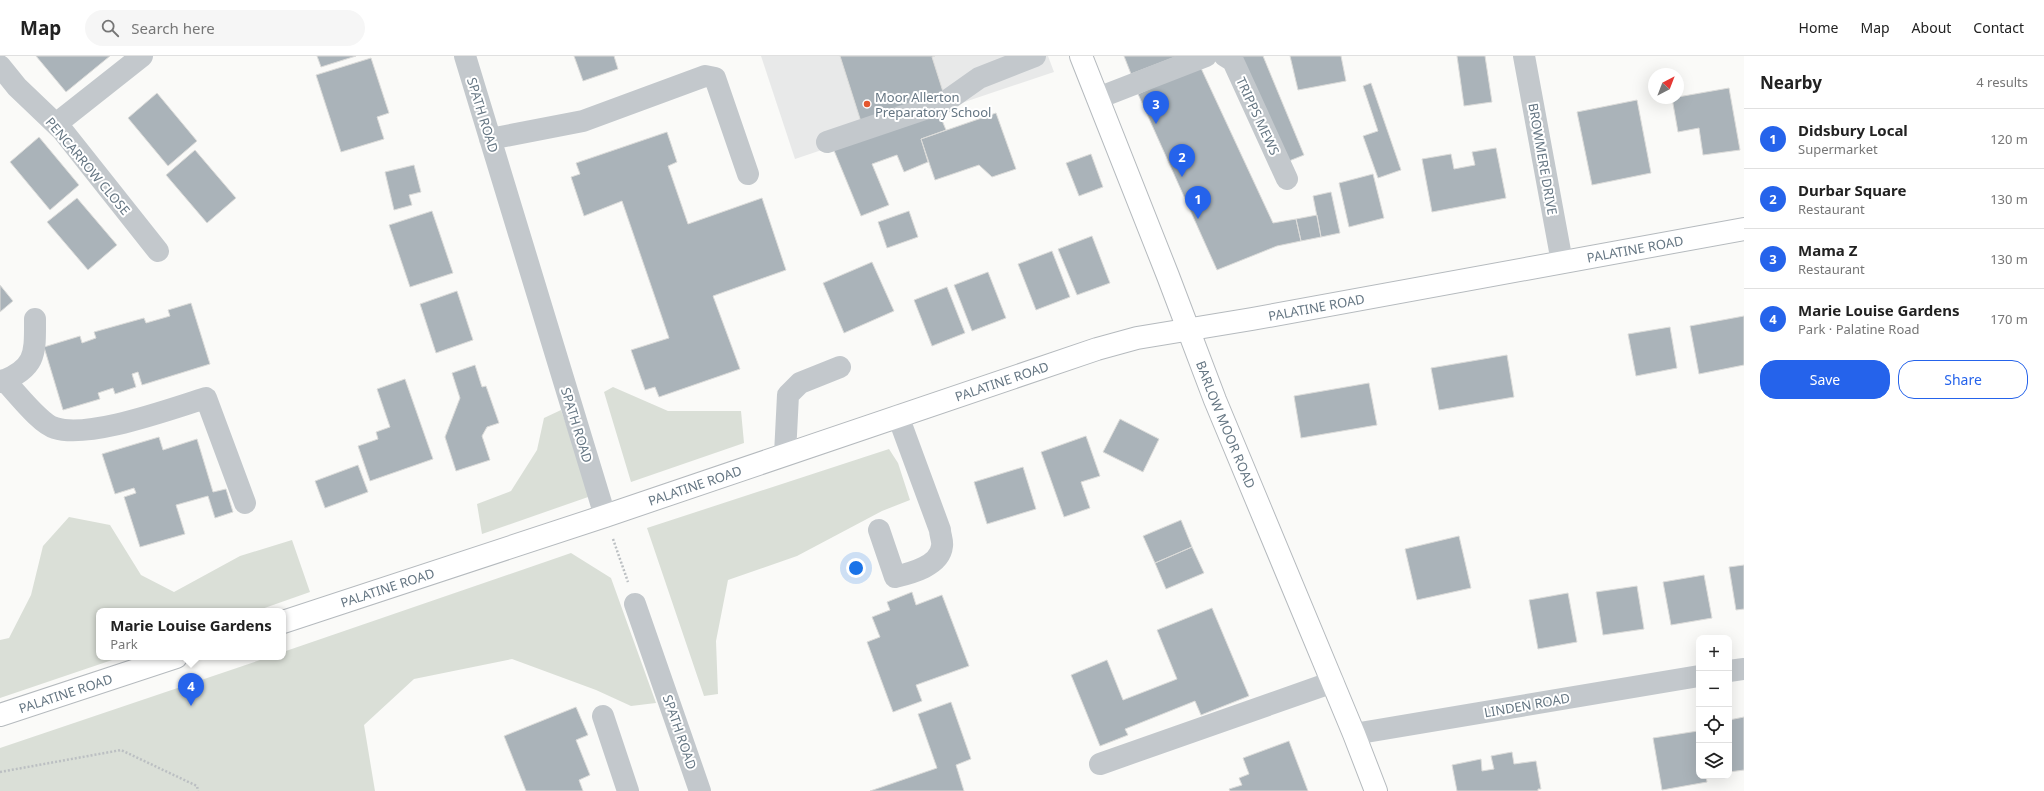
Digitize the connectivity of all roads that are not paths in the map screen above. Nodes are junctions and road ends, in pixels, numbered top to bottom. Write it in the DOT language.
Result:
graph roads {
  1 [pos="142,56"];
  2 [pos="465,56"];
  3 [pos="1035,56"];
  4 [pos="1081,56"];
  5 [pos="1206,56"];
  6 [pos="1225,56"];
  7 [pos="1524,56"];
  8 [pos="0,66"];
  9 [pos="1098,98"];
  10 [pos="56,124"];
  11 [pos="490,139"];
  12 [pos="827,142"];
  13 [pos="748,174"];
  14 [pos="1287,179"];
  15 [pos="1744,229"];
  16 [pos="158,251"];
  17 [pos="1562,262"];
  18 [pos="35,318"];
  19 [pos="1188,330"];
  20 [pos="840,367"];
  21 [pos="2,381"];
  22 [pos="898,416"];
  23 [pos="785,454"];
  24 [pos="245,503"];
  25 [pos="605,516"];
  26 [pos="879,530"];
  27 [pos="635,604"];
  28 [pos="286,621"];
  29 [pos="167,660"];
  30 [pos="1744,669"];
  31 [pos="1732,671"];
  32 [pos="1696,677"];
  33 [pos="1332,682"];
  34 [pos="0,715"];
  35 [pos="604,716"];
  36 [pos="1354,734"];
  37 [pos="1100,764"];
  38 [pos="628,791"];
  39 [pos="700,791"];
  40 [pos="1376,791"];
  1 -- 10 [label="street"];
  2 -- 11 [label="street, SPATH ROAD"];
  3 -- 12 [label="street"];
  4 -- 9 [label="main road, BARLOW MOOR ROAD"];
  5 -- 9 [label="street"];
  6 -- 14 [label="street, TRIPPS MEWS"];
  7 -- 17 [label="street, BROWMERE DRIVE"];
  8 -- 10 [label="street, PENCARROW CLOSE"];
  9 -- 19 [label="main road, BARLOW MOOR ROAD"];
  10 -- 16 [label="street, PENCARROW CLOSE"];
  11 -- 13 [label="street"];
  11 -- 25 [label="street, SPATH ROAD"];
  15 -- 17 [label="main road, PALATINE ROAD"];
  17 -- 19 [label="main road, PALATINE ROAD"];
  18 -- 21 [label="street"];
  19 -- 22 [label="main road, PALATINE ROAD"];
  19 -- 33 [label="main road, BARLOW MOOR ROAD"];
  20 -- 23 [label="street"];
  21 -- 24 [label="street"];
  22 -- 23 [label="main road, PALATINE ROAD"];
  22 -- 26 [label="street"];
  23 -- 25 [label="main road, PALATINE ROAD"];
  25 -- 28 [label="main road, PALATINE ROAD"];
  27 -- 39 [label="street, SPATH ROAD"];
  29 -- 34 [label="main road, PALATINE ROAD"];
  30 -- 31 [label="street"];
  32 -- 36 [label="street, LINDEN ROAD"];
  33 -- 36 [label="main road, BARLOW MOOR ROAD"];
  33 -- 37 [label="street"];
  35 -- 38 [label="street"];
  36 -- 40 [label="main road, BARLOW MOOR ROAD"];
}
